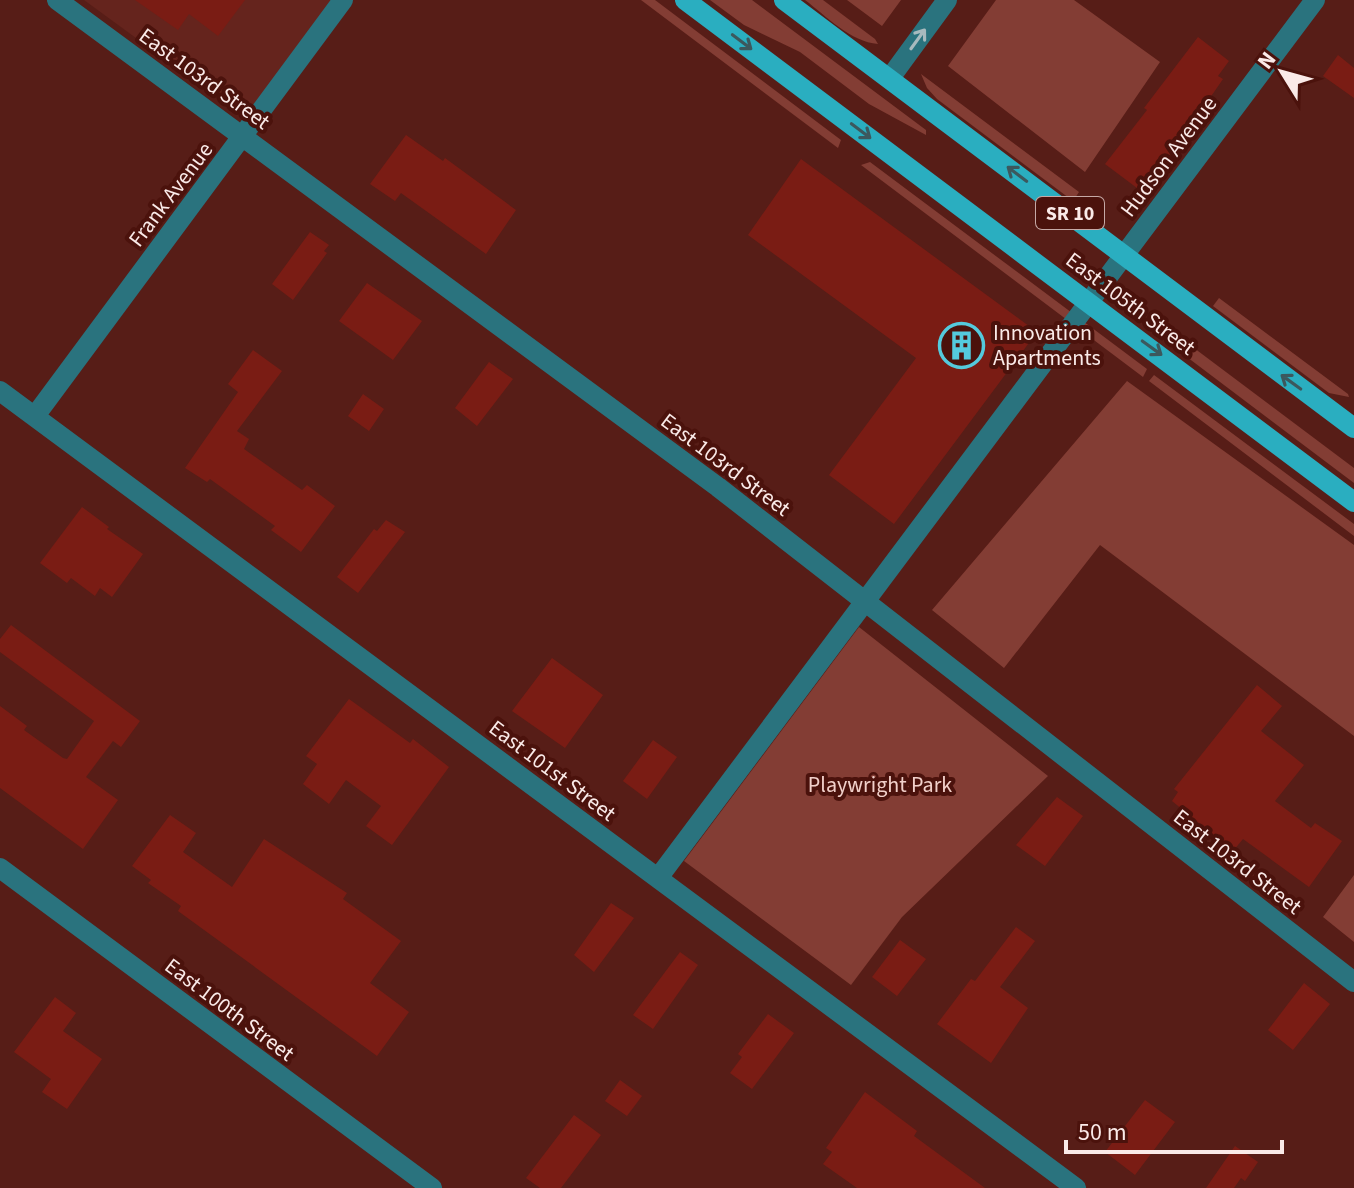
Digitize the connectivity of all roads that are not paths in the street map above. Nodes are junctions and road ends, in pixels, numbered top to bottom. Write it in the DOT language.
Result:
graph roads {
  1 [pos="57,0"];
  2 [pos="343,0"];
  3 [pos="685,0"];
  4 [pos="784,0"];
  5 [pos="947,0"];
  6 [pos="1315,0"];
  7 [pos="890,78"];
  8 [pos="244,136"];
  9 [pos="1124,254"];
  10 [pos="1089,302"];
  11 [pos="0,391"];
  12 [pos="35,416"];
  13 [pos="1354,428"];
  14 [pos="1354,502"];
  15 [pos="866,602"];
  16 [pos="0,868"];
  17 [pos="658,878"];
  18 [pos="1354,982"];
  19 [pos="432,1188"];
  20 [pos="1076,1188"];
  1 -- 8 [label="street, East 103rd Street"];
  2 -- 8 [label="street, Frank Avenue"];
  3 -- 10 [label="main road, East 105th Street / SR 10, one-way"];
  4 -- 7 [label="main road, East 105th Street / SR 10"];
  7 -- 5 [label="street, one-way"];
  6 -- 9 [label="street, Hudson Avenue"];
  9 -- 7 [label="main road, East 105th Street / SR 10, one-way"];
  8 -- 12 [label="street, Frank Avenue"];
  8 -- 15 [label="street, East 103rd Street"];
  9 -- 10 [label="street, Hudson Avenue"];
  13 -- 9 [label="main road, East 105th Street / SR 10, one-way"];
  10 -- 14 [label="main road, East 105th Street / SR 10, one-way"];
  10 -- 15 [label="street, Hudson Avenue"];
  11 -- 12 [label="street, East 101st Street"];
  12 -- 17 [label="street, East 101st Street"];
  15 -- 17 [label="street, Hudson Avenue"];
  15 -- 18 [label="street, East 103rd Street"];
  16 -- 19 [label="street, East 100th Street"];
  17 -- 20 [label="street, East 101st Street"];
}
